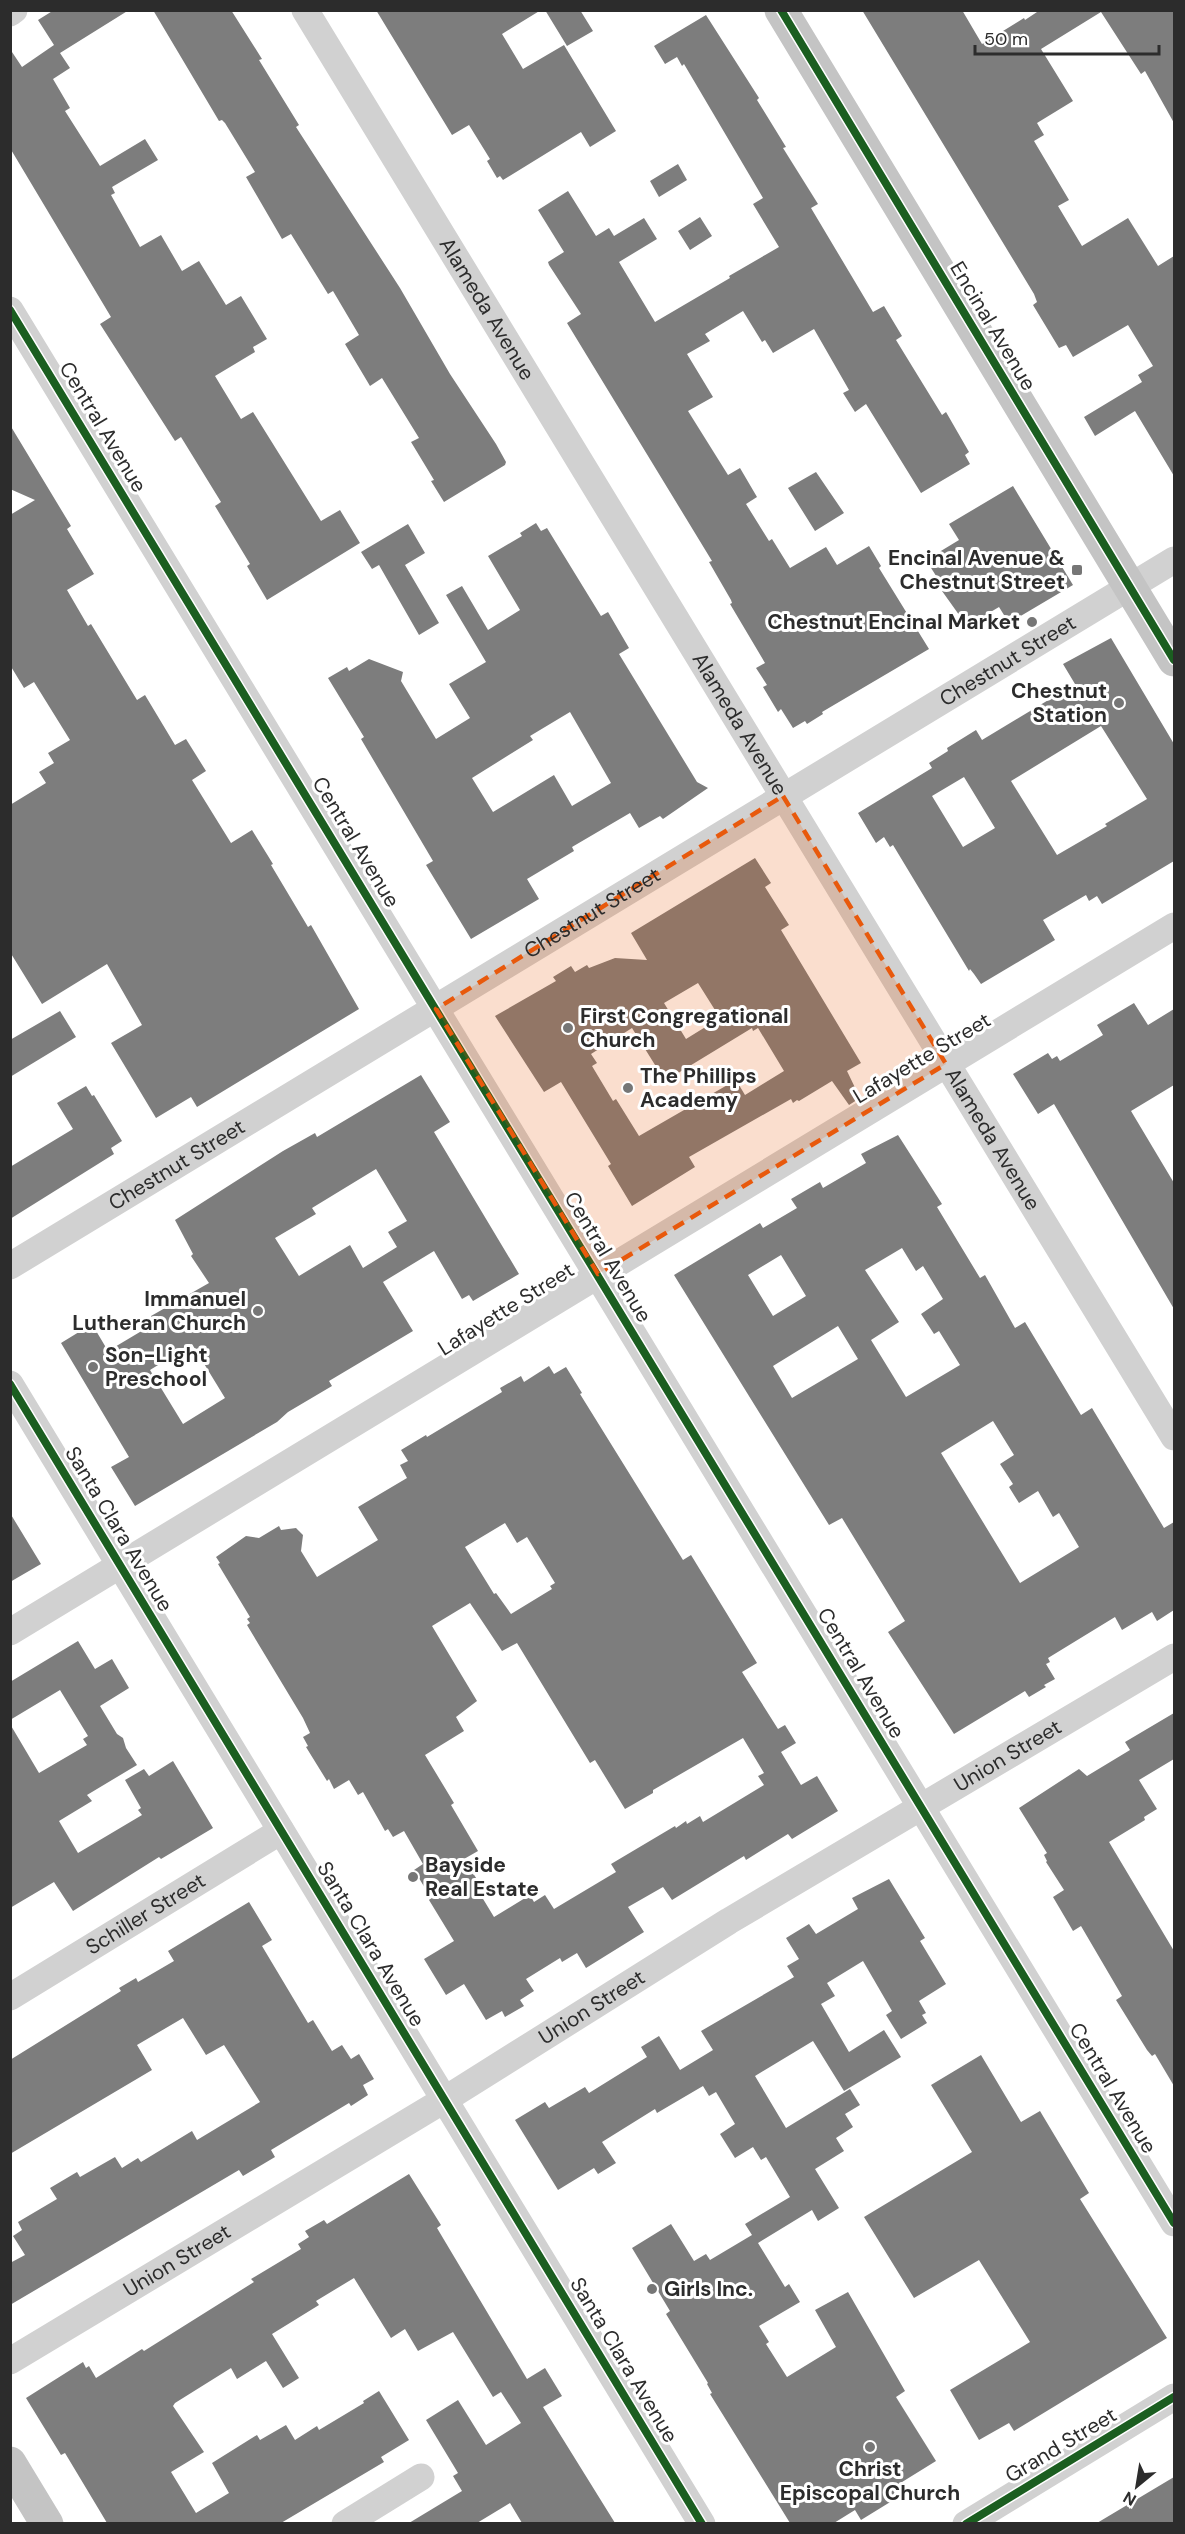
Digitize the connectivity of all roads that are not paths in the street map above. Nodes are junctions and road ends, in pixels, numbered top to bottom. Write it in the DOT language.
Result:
graph roads {
  1 [pos="305,10"];
  2 [pos="781,10"];
  3 [pos="10,310"];
  4 [pos="1174,560"];
  5 [pos="1130,588"];
  6 [pos="1174,660"];
  7 [pos="783,796"];
  8 [pos="1174,926"];
  9 [pos="436,1009"];
  10 [pos="946,1064"];
  11 [pos="10,1266"];
  12 [pos="598,1274"];
  13 [pos="10,1384"];
  14 [pos="1174,1437"];
  15 [pos="120,1565"];
  16 [pos="10,1632"];
  17 [pos="1174,1657"];
  18 [pos="922,1808"];
  19 [pos="281,1831"];
  20 [pos="10,1997"];
  21 [pos="444,2100"];
  22 [pos="1174,2223"];
  23 [pos="10,2361"];
  24 [pos="1174,2397"];
  25 [pos="10,2463"];
  26 [pos="421,2477"];
  27 [pos="47,2523"];
  28 [pos="345,2523"];
  29 [pos="702,2523"];
  30 [pos="966,2523"];
  1 -- 7 [label="street, Alameda Avenue"];
  2 -- 5 [label="main road, Encinal Avenue"];
  3 -- 9 [label="street, Central Avenue"];
  4 -- 5 [label="street, Chestnut Street"];
  5 -- 6 [label="main road, Encinal Avenue"];
  5 -- 7 [label="street, Chestnut Street"];
  7 -- 9 [label="street, Chestnut Street"];
  7 -- 10 [label="street, Alameda Avenue"];
  8 -- 10 [label="street, Lafayette Street"];
  9 -- 11 [label="street, Chestnut Street"];
  9 -- 12 [label="street, Central Avenue"];
  10 -- 12 [label="street, Lafayette Street"];
  10 -- 14 [label="street, Alameda Avenue"];
  12 -- 15 [label="street, Lafayette Street"];
  12 -- 18 [label="street, Central Avenue"];
  13 -- 15 [label="street, Santa Clara Avenue"];
  15 -- 16 [label="street, Lafayette Street"];
  15 -- 19 [label="street, Santa Clara Avenue"];
  17 -- 18 [label="street, Union Street"];
  18 -- 21 [label="street, Union Street"];
  18 -- 22 [label="street, Central Avenue"];
  19 -- 20 [label="street, Schiller Street"];
  19 -- 21 [label="street, Santa Clara Avenue"];
  21 -- 23 [label="street, Union Street"];
  21 -- 29 [label="street, Santa Clara Avenue"];
  24 -- 30 [label="street, Grand Street"];
  25 -- 27 [label="main road"];
  26 -- 28 [label="street"];
}
